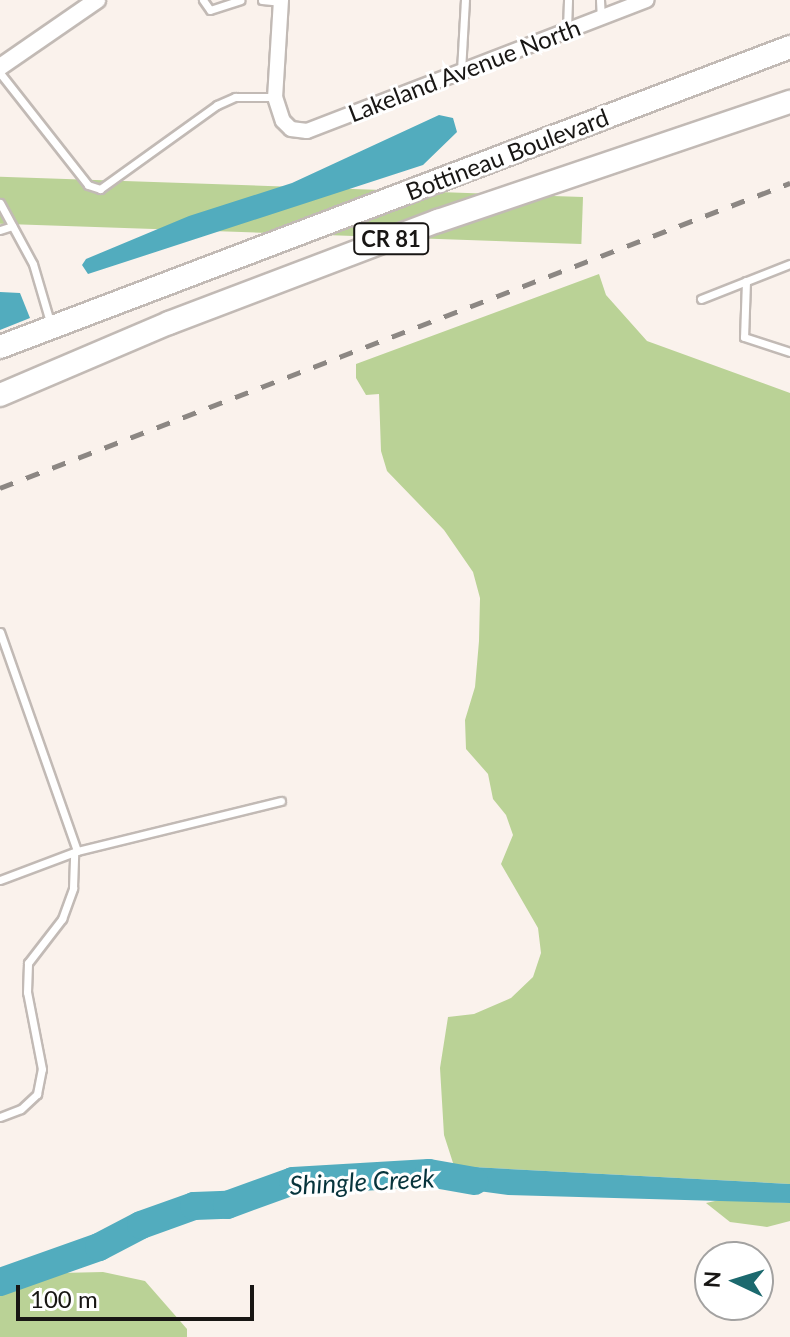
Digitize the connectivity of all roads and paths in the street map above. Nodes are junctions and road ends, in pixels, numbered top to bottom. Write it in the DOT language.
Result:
graph roads {
  1 [pos="97,0"];
  2 [pos="203,0"];
  3 [pos="240,0"];
  4 [pos="262,0"];
  5 [pos="465,0"];
  6 [pos="568,0"];
  7 [pos="600,0"];
  8 [pos="647,0"];
  9 [pos="281,1"];
  10 [pos="601,18"];
  11 [pos="567,31"];
  12 [pos="790,47"];
  13 [pos="0,67"];
  14 [pos="461,71"];
  15 [pos="0,73"];
  16 [pos="275,97"];
  17 [pos="790,102"];
  18 [pos="0,203"];
  19 [pos="12,226"];
  20 [pos="0,230"];
  21 [pos="790,264"];
  22 [pos="746,281"];
  23 [pos="701,299"];
  24 [pos="51,327"];
  25 [pos="0,347"];
  26 [pos="790,352"];
  27 [pos="0,395"];
  28 [pos="0,632"];
  29 [pos="281,801"];
  30 [pos="75,852"];
  31 [pos="0,880"];
  32 [pos="0,1117"];
  1 -- 13 [label="street"];
  2 -- 3 [label="lane"];
  4 -- 9 [label="lane"];
  5 -- 14 [label="lane"];
  6 -- 11 [label="lane"];
  7 -- 10 [label="lane"];
  8 -- 10 [label="street, Lakeland Avenue North"];
  9 -- 16 [label="street"];
  10 -- 11 [label="street, Lakeland Avenue North"];
  11 -- 14 [label="street, Lakeland Avenue North"];
  12 -- 24 [label="highway, Bottineau Boulevard / CR 81"];
  14 -- 16 [label="street, Lakeland Avenue North"];
  15 -- 16 [label="lane"];
  17 -- 27 [label="highway, Bottineau Boulevard / CR 81"];
  18 -- 19 [label="lane"];
  19 -- 20 [label="lane"];
  19 -- 24 [label="lane"];
  21 -- 22 [label="lane"];
  22 -- 23 [label="lane"];
  22 -- 26 [label="lane"];
  24 -- 25 [label="highway, Bottineau Boulevard / CR 81"];
  28 -- 30 [label="lane"];
  29 -- 30 [label="lane"];
  30 -- 31 [label="lane"];
  30 -- 32 [label="lane"];
}
